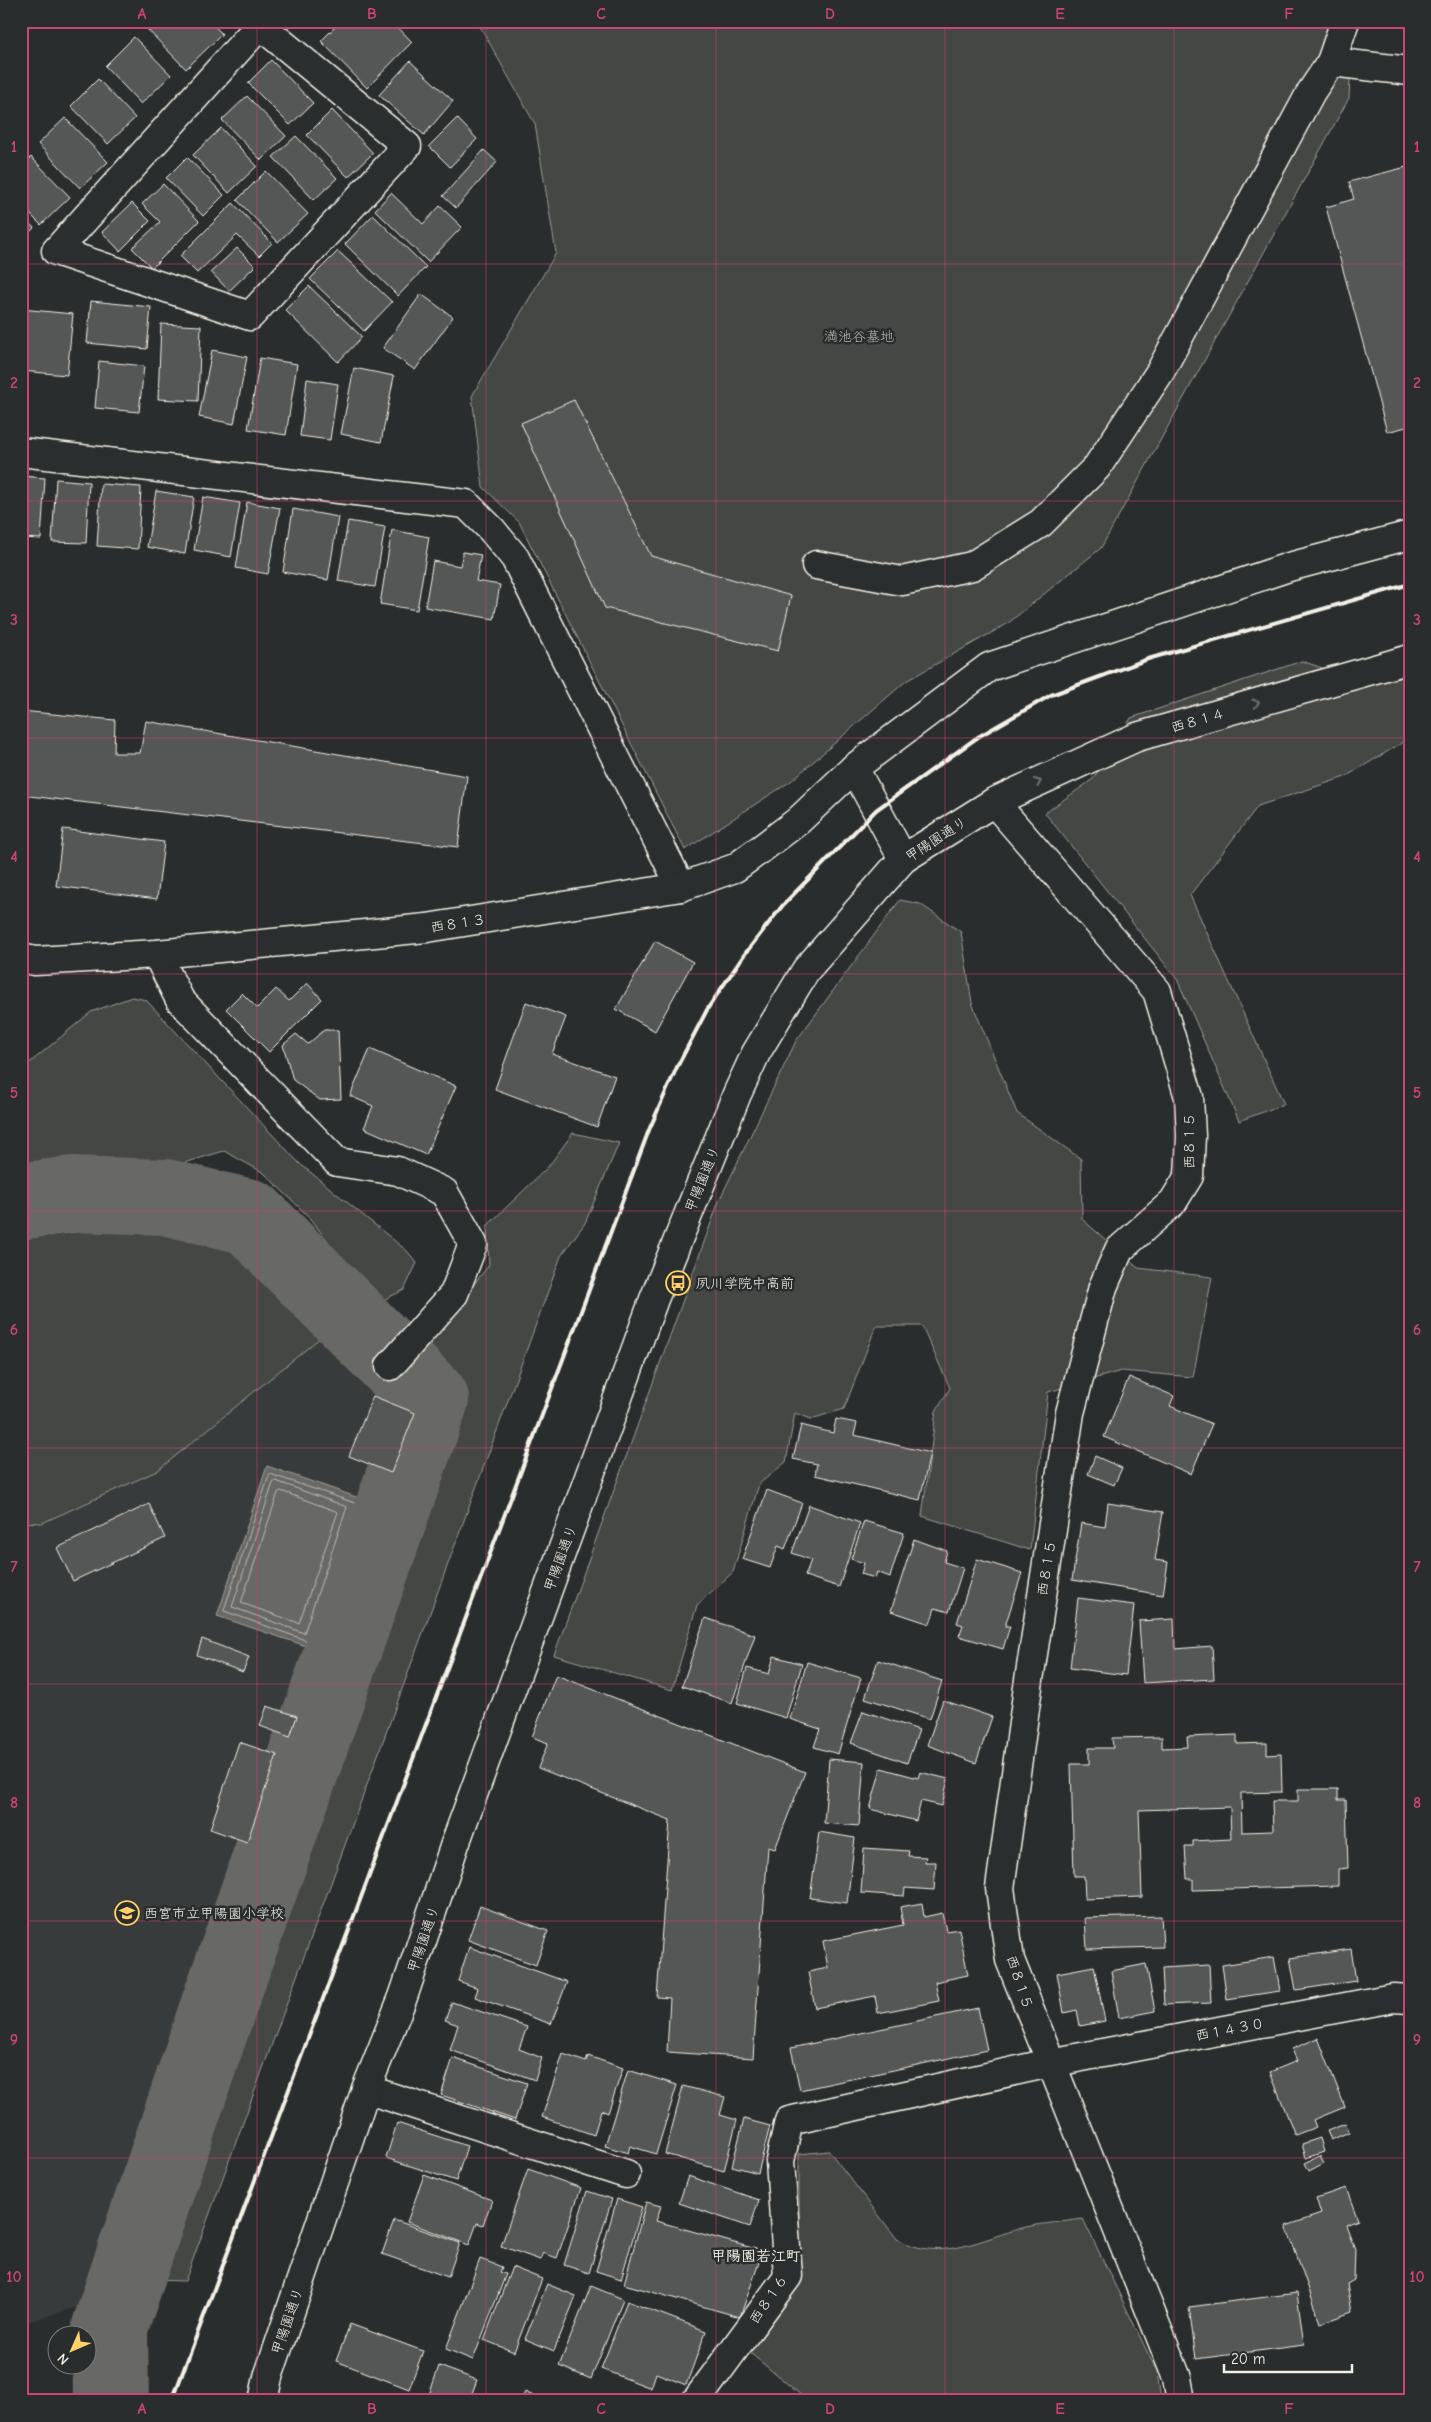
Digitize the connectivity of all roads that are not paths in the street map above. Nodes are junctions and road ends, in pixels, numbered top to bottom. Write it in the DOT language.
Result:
graph roads {
  1 [pos="1345,21"];
  2 [pos="258,23"];
  3 [pos="1331,62"];
  4 [pos="1410,71"];
  5 [pos="21,452"];
  6 [pos="1410,535"];
  7 [pos="816,565"];
  8 [pos="1410,659"];
  9 [pos="854,768"];
  10 [pos="994,802"];
  11 [pos="904,859"];
  12 [pos="681,887"];
  13 [pos="157,954"];
  14 [pos="21,958"];
  15 [pos="390,1366"];
  16 [pos="1410,1999"];
  17 [pos="1050,2063"];
  18 [pos="366,2089"];
  19 [pos="788,2121"];
  20 [pos="626,2174"];
  21 [pos="263,2401"];
  22 [pos="696,2401"];
  23 [pos="1181,2401"];
  1 -- 3 [label="street"];
  2 -- 2 [label="street"];
  3 -- 4 [label="street"];
  3 -- 7 [label="street"];
  5 -- 12 [label="street"];
  6 -- 9 [label="street, 西８１３"];
  10 -- 8 [label="street, 西８１４, one-way"];
  9 -- 11 [label="street"];
  9 -- 12 [label="street, 西８１３"];
  10 -- 11 [label="street, 甲陽園通り"];
  10 -- 17 [label="street, 西８１５"];
  11 -- 18 [label="street, 甲陽園通り"];
  12 -- 13 [label="street, 西８１３"];
  13 -- 14 [label="street, 西８１３"];
  13 -- 15 [label="street"];
  16 -- 17 [label="street, 西１４３０"];
  17 -- 19 [label="street, 西１４３０"];
  17 -- 23 [label="street, 西８１５"];
  18 -- 20 [label="street"];
  18 -- 21 [label="street, 甲陽園通り"];
  19 -- 22 [label="street, 西８１６"];
}
